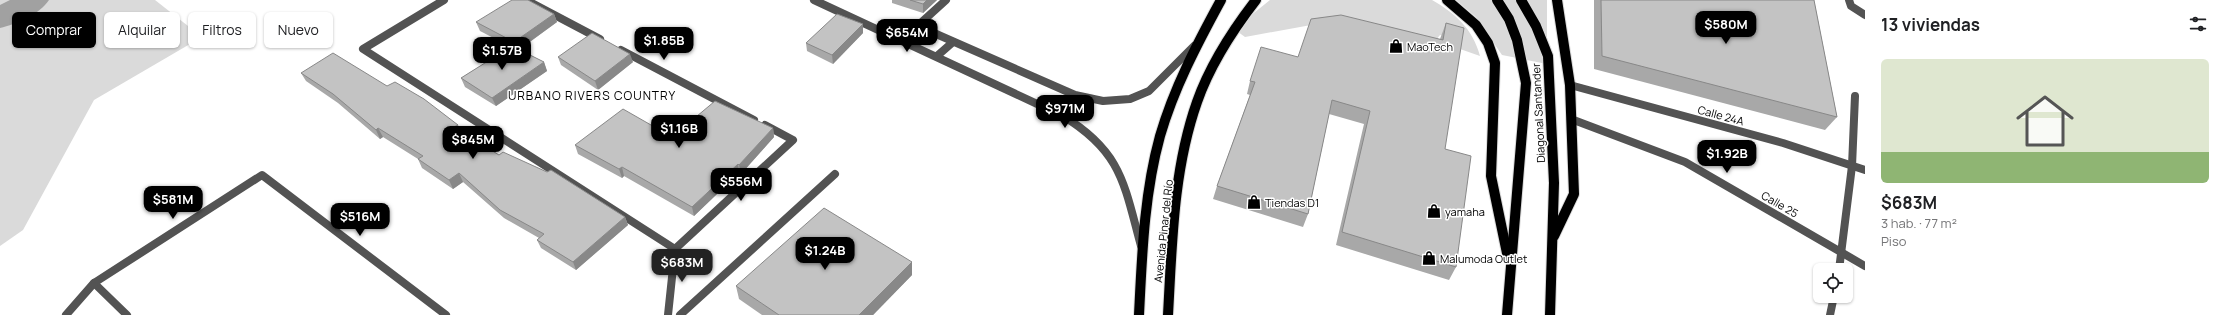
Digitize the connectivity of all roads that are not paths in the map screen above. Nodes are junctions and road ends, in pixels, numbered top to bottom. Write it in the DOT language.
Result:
graph roads {
  1 [pos="444,0"];
  2 [pos="526,0"];
  3 [pos="814,0"];
  4 [pos="946,0"];
  5 [pos="1222,0"];
  6 [pos="1256,0"];
  7 [pos="1447,0"];
  8 [pos="1496,0"];
  9 [pos="1521,0"];
  10 [pos="1557,0"];
  11 [pos="1849,0"];
  12 [pos="1865,14"];
  13 [pos="918,26"];
  14 [pos="902,40"];
  15 [pos="953,42"];
  16 [pos="1196,44"];
  17 [pos="937,56"];
  18 [pos="1570,85"];
  19 [pos="1855,96"];
  20 [pos="1571,119"];
  21 [pos="1852,166"];
  22 [pos="1865,170"];
  23 [pos="835,174"];
  24 [pos="1552,240"];
  25 [pos="675,249"];
  26 [pos="1143,251"];
  27 [pos="1842,254"];
  28 [pos="1840,263"];
  29 [pos="1865,266"];
  30 [pos="1510,270"];
  31 [pos="94,283"];
  32 [pos="1833,303"];
  33 [pos="66,315"];
  34 [pos="127,315"];
  35 [pos="446,315"];
  36 [pos="668,315"];
  37 [pos="680,315"];
  38 [pos="1139,315"];
  39 [pos="1168,315"];
  40 [pos="1507,315"];
  41 [pos="1550,315"];
  42 [pos="1830,315"];
  1 -- 25 [label="street"];
  2 -- 25 [label="street"];
  3 -- 14 [label="street"];
  4 -- 13 [label="street"];
  5 -- 16 [label="main road, Avenida Pinar del Río"];
  6 -- 39 [label="main road, Avenida Pinar del Río"];
  7 -- 30 [label="main road"];
  8 -- 30 [label="main road, Diagonal Santander"];
  9 -- 24 [label="main road, Diagonal Santander"];
  10 -- 18 [label="main road"];
  11 -- 12 [label="street"];
  13 -- 14 [label="street"];
  13 -- 15 [label="street"];
  14 -- 17 [label="street"];
  15 -- 16 [label="street"];
  15 -- 17 [label="street"];
  16 -- 26 [label="main road, Avenida Pinar del Río"];
  17 -- 26 [label="street"];
  18 -- 20 [label="main road"];
  18 -- 21 [label="street, Calle 24A"];
  19 -- 21 [label="street"];
  20 -- 24 [label="main road"];
  20 -- 27 [label="street, Calle 25"];
  21 -- 22 [label="street, Calle 24A"];
  21 -- 27 [label="street"];
  23 -- 37 [label="street"];
  24 -- 41 [label="main road, Diagonal Santander"];
  25 -- 36 [label="street"];
  26 -- 38 [label="main road, Avenida Pinar del Río"];
  27 -- 28 [label="street"];
  27 -- 29 [label="street, Calle 25"];
  30 -- 40 [label="main road, Diagonal Santander"];
  31 -- 33 [label="street"];
  31 -- 34 [label="street"];
  31 -- 35 [label="street"];
  32 -- 42 [label="street"];
}
